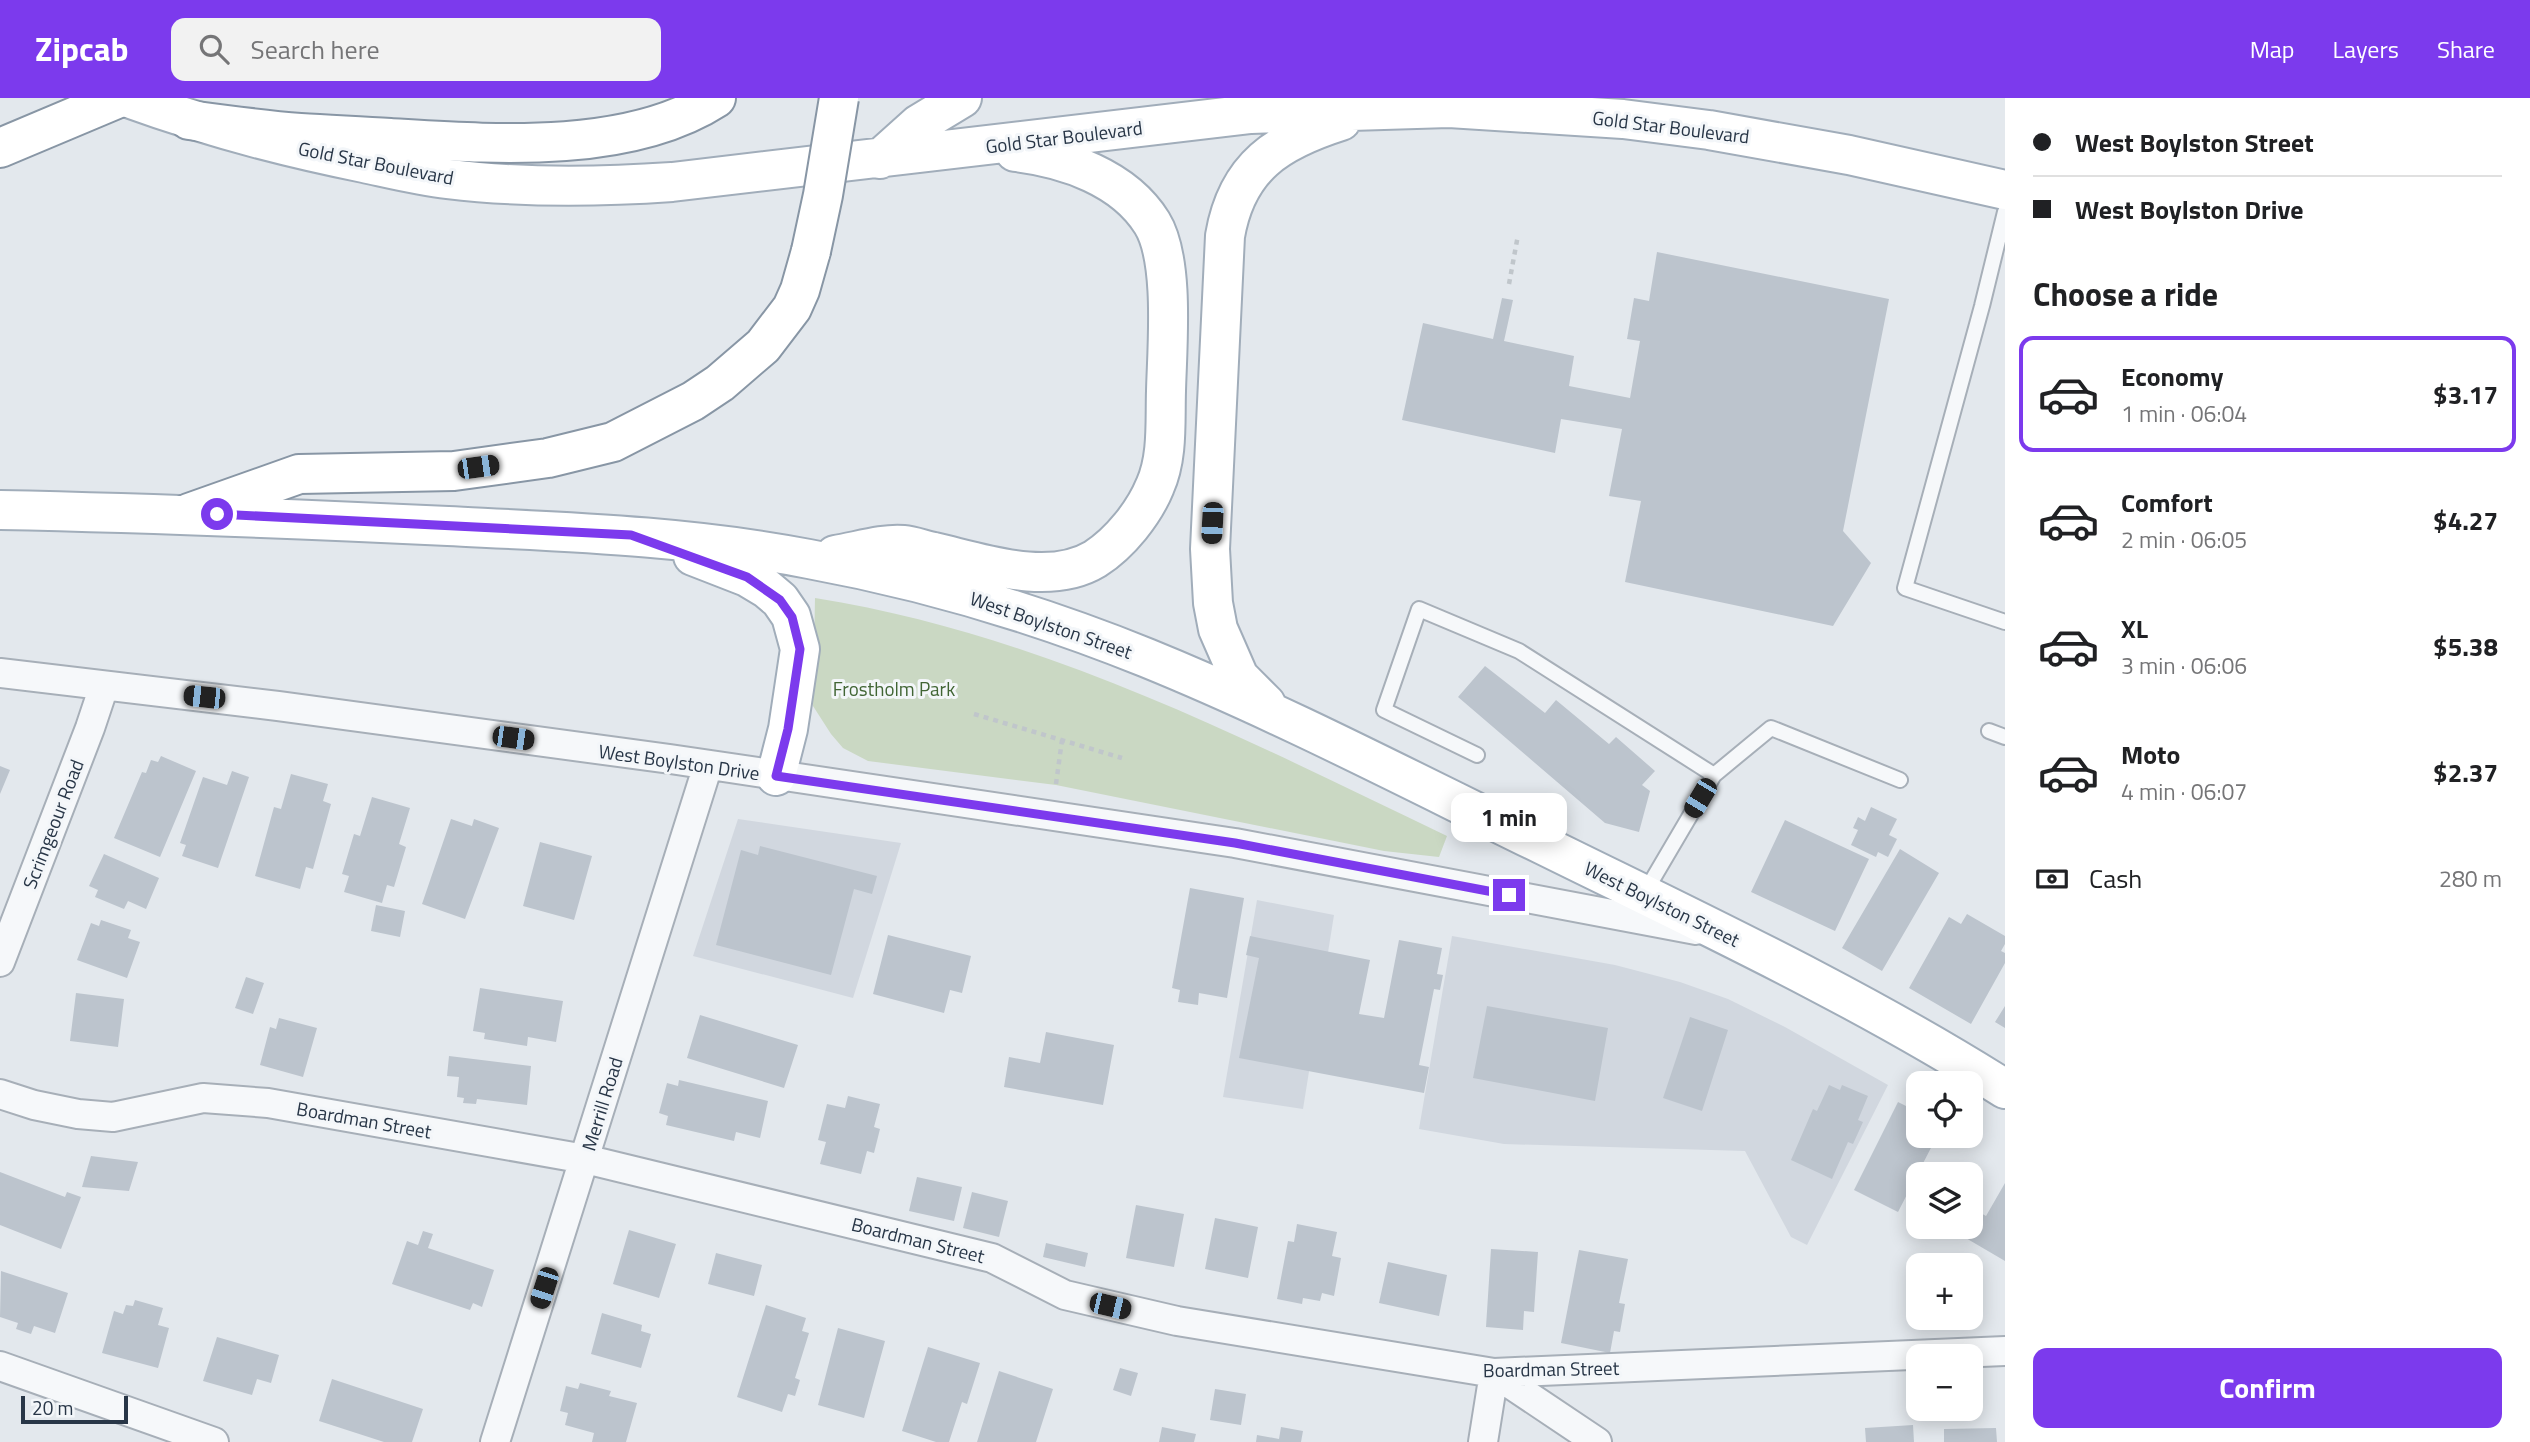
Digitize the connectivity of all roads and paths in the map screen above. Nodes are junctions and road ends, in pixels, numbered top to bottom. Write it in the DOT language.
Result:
graph roads {
  1 [pos="119,98"];
  2 [pos="128,98"];
  3 [pos="716,98"];
  4 [pos="839,98"];
  5 [pos="962,98"];
  6 [pos="1659,98"];
  7 [pos="1377,109"];
  8 [pos="189,120"];
  9 [pos="1,147"];
  10 [pos="971,148"];
  11 [pos="1849,155"];
  12 [pos="880,159"];
  13 [pos="2005,190"];
  14 [pos="2005,212"];
  15 [pos="1518,235"];
  16 [pos="1509,284"];
  17 [pos="0,510"];
  18 [pos="189,513"];
  19 [pos="631,535"];
  20 [pos="811,559"];
  21 [pos="2005,622"];
  22 [pos="0,673"];
  23 [pos="104,686"];
  24 [pos="1275,713"];
  25 [pos="974,714"];
  26 [pos="1989,730"];
  27 [pos="2005,737"];
  28 [pos="1062,740"];
  29 [pos="1477,755"];
  30 [pos="1122,758"];
  31 [pos="708,765"];
  32 [pos="1714,775"];
  33 [pos="776,776"];
  34 [pos="1900,779"];
  35 [pos="1056,785"];
  36 [pos="1644,895"];
  37 [pos="1728,937"];
  38 [pos="0,962"];
  39 [pos="2005,1089"];
  40 [pos="0,1094"];
  41 [pos="585,1159"];
  42 [pos="2005,1351"];
  43 [pos="0,1366"];
  44 [pos="1494,1373"];
  45 [pos="214,1442"];
  46 [pos="495,1442"];
  47 [pos="1482,1442"];
  48 [pos="1597,1442"];
  1 -- 9 [label="main road"];
  2 -- 8 [label="main road, Gold Star Boulevard"];
  3 -- 8 [label="main road"];
  4 -- 18 [label="main road, bridge"];
  5 -- 12 [label="main road"];
  6 -- 11 [label="main road"];
  7 -- 10 [label="main road, Gold Star Boulevard"];
  7 -- 11 [label="main road, Gold Star Boulevard"];
  7 -- 24 [label="main road"];
  8 -- 12 [label="main road, Gold Star Boulevard"];
  10 -- 12 [label="main road, Gold Star Boulevard"];
  10 -- 20 [label="main road"];
  11 -- 13 [label="main road, Gold Star Boulevard"];
  14 -- 21 [label="lane"];
  15 -- 16 [label="path"];
  17 -- 18 [label="main road, West Boylston Street"];
  18 -- 19 [label="main road, West Boylston Street"];
  19 -- 20 [label="main road, West Boylston Street"];
  19 -- 33 [label="main road"];
  20 -- 24 [label="main road, West Boylston Street"];
  22 -- 23 [label="street, West Boylston Drive"];
  23 -- 31 [label="street, West Boylston Drive"];
  23 -- 38 [label="street, Scrimgeour Road"];
  24 -- 36 [label="main road, West Boylston Street"];
  25 -- 28 [label="path"];
  26 -- 27 [label="lane"];
  28 -- 30 [label="path"];
  28 -- 35 [label="path"];
  29 -- 32 [label="lane"];
  31 -- 33 [label="street, West Boylston Drive"];
  31 -- 41 [label="street, Merrill Road"];
  32 -- 34 [label="lane"];
  32 -- 36 [label="lane"];
  33 -- 37 [label="street, West Boylston Drive"];
  36 -- 37 [label="main road, West Boylston Street"];
  37 -- 39 [label="main road, West Boylston Street"];
  40 -- 41 [label="street, Boardman Street"];
  41 -- 44 [label="street, Boardman Street"];
  41 -- 46 [label="street, Merrill Road"];
  42 -- 44 [label="street, Boardman Street"];
  43 -- 45 [label="street"];
  44 -- 47 [label="street"];
  44 -- 48 [label="street"];
}
